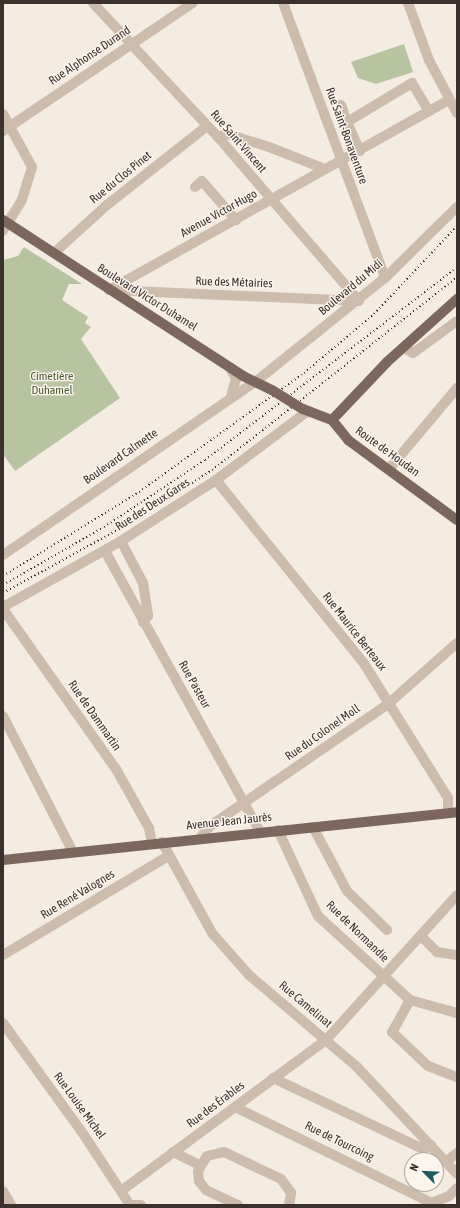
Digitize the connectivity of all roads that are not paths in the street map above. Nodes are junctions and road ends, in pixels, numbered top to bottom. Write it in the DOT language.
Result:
graph roads {
  1 [pos="93,3"];
  2 [pos="193,3"];
  3 [pos="283,3"];
  4 [pos="408,3"];
  5 [pos="131,44"];
  6 [pos="449,100"];
  7 [pos="341,105"];
  8 [pos="429,111"];
  9 [pos="457,113"];
  10 [pos="3,114"];
  11 [pos="347,122"];
  12 [pos="207,126"];
  13 [pos="7,129"];
  14 [pos="218,137"];
  15 [pos="360,151"];
  16 [pos="342,162"];
  17 [pos="322,171"];
  18 [pos="195,187"];
  19 [pos="271,200"];
  20 [pos="457,207"];
  21 [pos="236,220"];
  22 [pos="5,225"];
  23 [pos="54,254"];
  24 [pos="129,278"];
  25 [pos="385,278"];
  26 [pos="109,290"];
  27 [pos="134,291"];
  28 [pos="457,299"];
  29 [pos="359,301"];
  30 [pos="457,321"];
  31 [pos="401,351"];
  32 [pos="230,368"];
  33 [pos="255,382"];
  34 [pos="457,388"];
  35 [pos="231,397"];
  36 [pos="306,410"];
  37 [pos="335,417"];
  38 [pos="389,469"];
  39 [pos="216,480"];
  40 [pos="457,520"];
  41 [pos="121,541"];
  42 [pos="105,551"];
  43 [pos="3,555"];
  44 [pos="3,608"];
  45 [pos="143,622"];
  46 [pos="457,643"];
  47 [pos="388,704"];
  48 [pos="3,716"];
  49 [pos="245,803"];
  50 [pos="453,812"];
  51 [pos="312,827"];
  52 [pos="278,830"];
  53 [pos="260,832"];
  54 [pos="200,838"];
  55 [pos="157,843"];
  56 [pos="73,852"];
  57 [pos="167,857"];
  58 [pos="3,860"];
  59 [pos="457,895"];
  60 [pos="387,930"];
  61 [pos="421,936"];
  62 [pos="3,955"];
  63 [pos="457,955"];
  64 [pos="385,977"];
  65 [pos="410,1000"];
  66 [pos="457,1013"];
  67 [pos="3,1024"];
  68 [pos="326,1040"];
  69 [pos="457,1077"];
  70 [pos="273,1078"];
  71 [pos="235,1107"];
  72 [pos="431,1145"];
  73 [pos="173,1152"];
  74 [pos="457,1154"];
  75 [pos="447,1161"];
  76 [pos="200,1165"];
  77 [pos="456,1172"];
  78 [pos="457,1188"];
  79 [pos="121,1190"];
  80 [pos="3,1191"];
  81 [pos="429,1204"];
  82 [pos="11,1205"];
  83 [pos="131,1205"];
  84 [pos="141,1205"];
  85 [pos="238,1205"];
  86 [pos="289,1205"];
  1 -- 5 [label="street, Rue Saint-Vincent"];
  2 -- 5 [label="street, Rue Alphonse Durand"];
  3 -- 16 [label="street, Rue Saint-Bonaventure"];
  4 -- 6 [label="street"];
  5 -- 12 [label="street, Rue Saint-Vincent"];
  5 -- 13 [label="street, Rue Alphonse Durand"];
  6 -- 8 [label="street, Avenue Victor Hugo"];
  6 -- 9 [label="street"];
  7 -- 11 [label="street"];
  8 -- 11 [label="street"];
  8 -- 15 [label="street, Avenue Victor Hugo"];
  10 -- 13 [label="street"];
  11 -- 15 [label="street"];
  12 -- 14 [label="street, Rue Saint-Vincent"];
  12 -- 23 [label="street, Rue du Clos Pinet"];
  13 -- 22 [label="street"];
  14 -- 17 [label="street"];
  14 -- 19 [label="street, Rue Saint-Vincent"];
  15 -- 16 [label="street, Avenue Victor Hugo"];
  16 -- 17 [label="street, Avenue Victor Hugo"];
  16 -- 25 [label="street, Rue Saint-Bonaventure"];
  17 -- 19 [label="street, Avenue Victor Hugo"];
  18 -- 21 [label="street"];
  19 -- 21 [label="street, Avenue Victor Hugo"];
  19 -- 29 [label="street, Rue Saint-Vincent"];
  20 -- 25 [label="street, Boulevard du Midi"];
  21 -- 24 [label="street, Avenue Victor Hugo"];
  22 -- 23 [label="main road, Boulevard Victor Duhamel"];
  23 -- 26 [label="main road, Boulevard Victor Duhamel"];
  24 -- 26 [label="street, Avenue Victor Hugo"];
  24 -- 27 [label="street"];
  25 -- 29 [label="street, Boulevard du Midi"];
  26 -- 27 [label="street, Rue des Métairies"];
  26 -- 32 [label="main road, Boulevard Victor Duhamel"];
  27 -- 29 [label="street, Rue des Métairies"];
  28 -- 31 [label="main road"];
  29 -- 33 [label="street, Boulevard du Midi"];
  30 -- 31 [label="street"];
  31 -- 37 [label="main road"];
  32 -- 33 [label="main road, Boulevard Victor Duhamel"];
  32 -- 35 [label="street"];
  33 -- 35 [label="street, Boulevard Calmette"];
  33 -- 36 [label="main road, Boulevard Victor Duhamel, bridge"];
  34 -- 38 [label="street"];
  35 -- 43 [label="street, Boulevard Calmette"];
  36 -- 37 [label="main road"];
  36 -- 39 [label="street, Rue des Deux Gares"];
  37 -- 38 [label="main road, Route de Houdan"];
  38 -- 40 [label="main road, Route de Houdan"];
  39 -- 41 [label="street, Rue des Deux Gares"];
  39 -- 47 [label="street, Rue Maurice Berteaux"];
  41 -- 42 [label="street, Rue des Deux Gares"];
  41 -- 45 [label="street"];
  42 -- 44 [label="street, Rue des Deux Gares"];
  42 -- 45 [label="street, Rue Pasteur"];
  44 -- 55 [label="street, Rue de Dammartin"];
  45 -- 49 [label="street, Rue Pasteur"];
  46 -- 47 [label="street, Rue du Colonel Moll"];
  47 -- 49 [label="street, Rue du Colonel Moll"];
  47 -- 50 [label="street, Rue Maurice Berteaux"];
  48 -- 56 [label="street"];
  49 -- 53 [label="street, Rue Pasteur"];
  49 -- 54 [label="street, Rue du Colonel Moll"];
  50 -- 51 [label="main road, Avenue Jean Jaurès"];
  51 -- 52 [label="main road, Avenue Jean Jaurès"];
  51 -- 60 [label="street"];
  52 -- 53 [label="main road, Avenue Jean Jaurès"];
  52 -- 64 [label="street, Rue de Normandie"];
  53 -- 54 [label="main road, Avenue Jean Jaurès"];
  54 -- 55 [label="main road, Avenue Jean Jaurès"];
  55 -- 56 [label="main road, Avenue Jean Jaurès"];
  55 -- 57 [label="street, Rue Camelinat"];
  56 -- 58 [label="main road, Avenue Jean Jaurès"];
  57 -- 62 [label="street, Rue René Valognes"];
  57 -- 68 [label="street, Rue Camelinat"];
  59 -- 61 [label="street, Rue des Érables"];
  61 -- 63 [label="street"];
  61 -- 64 [label="street, Rue des Érables"];
  64 -- 65 [label="street, Rue de Normandie"];
  64 -- 68 [label="street, Rue des Érables"];
  65 -- 66 [label="street, Rue de Normandie"];
  65 -- 69 [label="street"];
  67 -- 79 [label="street, Rue Louise Michel"];
  68 -- 70 [label="street, Rue des Érables"];
  68 -- 72 [label="street, Rue Camelinat"];
  70 -- 71 [label="street, Rue des Érables"];
  70 -- 72 [label="street"];
  71 -- 73 [label="street, Rue des Érables"];
  71 -- 81 [label="street, Rue de Tourcoing"];
  72 -- 75 [label="street, Rue Camelinat"];
  73 -- 76 [label="street"];
  73 -- 79 [label="street, Rue des Érables"];
  74 -- 75 [label="street"];
  75 -- 77 [label="street, Rue Camelinat"];
  76 -- 85 [label="street"];
  76 -- 86 [label="street"];
  78 -- 81 [label="street"];
  79 -- 83 [label="street, Rue Louise Michel"];
  80 -- 82 [label="street"];
  83 -- 84 [label="street"];
}
